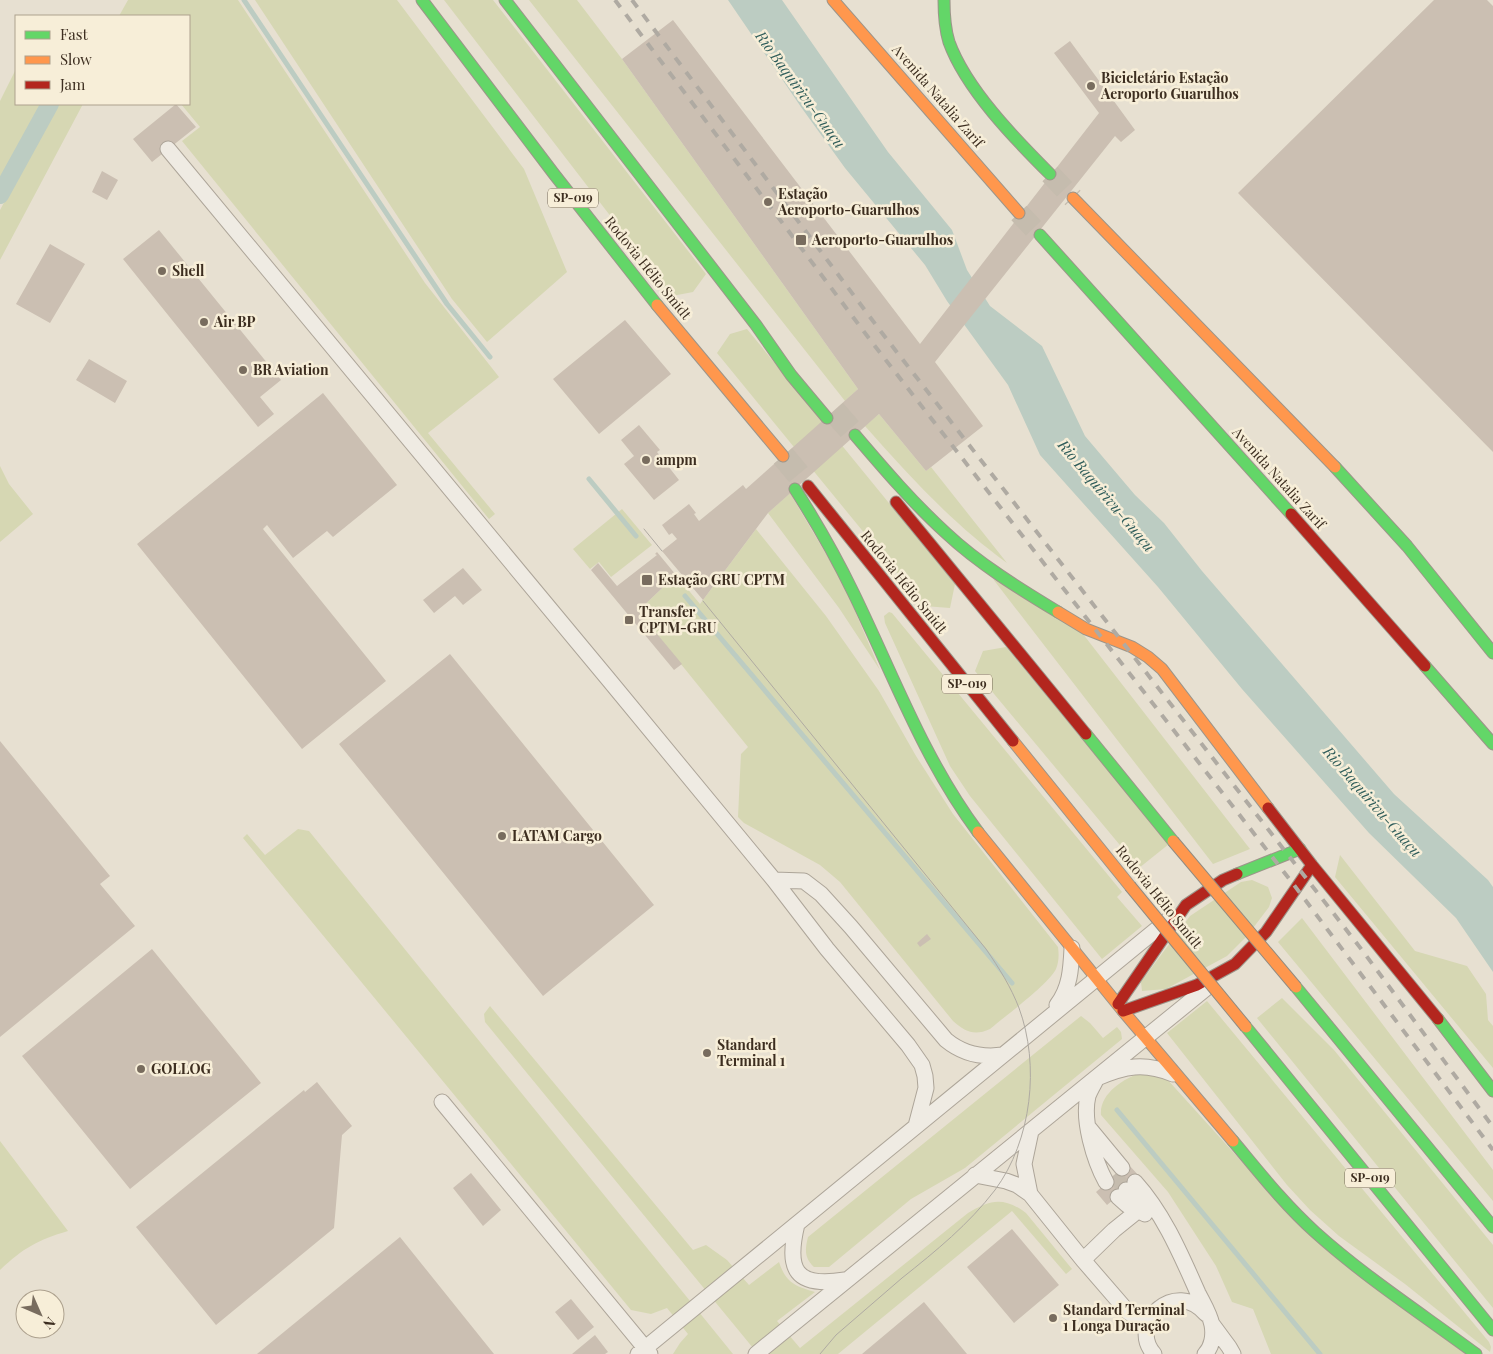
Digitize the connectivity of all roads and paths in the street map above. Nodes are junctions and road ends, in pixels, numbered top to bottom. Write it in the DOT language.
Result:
graph roads {
  1 [pos="422,0"];
  2 [pos="505,0"];
  3 [pos="833,0"];
  4 [pos="944,0"];
  5 [pos="168,148"];
  6 [pos="1050,174"];
  7 [pos="1073,198"];
  8 [pos="1019,213"];
  9 [pos="1040,235"];
  10 [pos="729,393"];
  11 [pos="830,414"];
  12 [pos="768,456"];
  13 [pos="783,456"];
  14 [pos="872,473"];
  15 [pos="804,481"];
  16 [pos="794,489"];
  17 [pos="891,496"];
  18 [pos="1493,653"];
  19 [pos="1493,744"];
  20 [pos="1300,849"];
  21 [pos="1312,865"];
  22 [pos="774,880"];
  23 [pos="1186,905"];
  24 [pos="1072,948"];
  25 [pos="1235,964"];
  26 [pos="1096,978"];
  27 [pos="1121,1007"];
  28 [pos="1045,1020"];
  29 [pos="1146,1038"];
  30 [pos="1003,1055"];
  31 [pos="1177,1076"];
  32 [pos="1097,1078"];
  33 [pos="1493,1091"];
  34 [pos="442,1102"];
  35 [pos="916,1126"];
  36 [pos="1031,1131"];
  37 [pos="975,1175"];
  38 [pos="1114,1175"];
  39 [pos="1126,1190"];
  40 [pos="1030,1194"];
  41 [pos="1144,1207"];
  42 [pos="797,1224"];
  43 [pos="1493,1226"];
  44 [pos="1083,1260"];
  45 [pos="845,1280"];
  46 [pos="1210,1321"];
  47 [pos="1148,1324"];
  48 [pos="1493,1330"];
  49 [pos="644,1352"];
  50 [pos="1230,1352"];
  51 [pos="756,1354"];
  52 [pos="1154,1354"];
  53 [pos="1205,1354"];
  54 [pos="1476,1354"];
  1 -- 10 [label="main road, Rodovia Hélio Smidt / SP-019"];
  2 -- 11 [label="main road"];
  3 -- 8 [label="main road, Avenida Natalia Zarif"];
  4 -- 6 [label="main road"];
  5 -- 22 [label="street"];
  7 -- 18 [label="main road"];
  9 -- 19 [label="main road, Avenida Natalia Zarif"];
  10 -- 12 [label="main road"];
  10 -- 13 [label="main road, Rodovia Hélio Smidt / SP-019"];
  14 -- 20 [label="main road"];
  15 -- 48 [label="main road, Rodovia Hélio Smidt / SP-019, bridge"];
  16 -- 24 [label="main road"];
  17 -- 43 [label="main road, bridge"];
  20 -- 21 [label="main road"];
  20 -- 23 [label="main road"];
  21 -- 25 [label="main road"];
  21 -- 33 [label="main road"];
  22 -- 30 [label="street"];
  22 -- 35 [label="street"];
  23 -- 26 [label="street"];
  23 -- 27 [label="main road"];
  24 -- 26 [label="main road"];
  24 -- 28 [label="street"];
  25 -- 27 [label="main road"];
  25 -- 29 [label="street"];
  26 -- 27 [label="main road"];
  26 -- 28 [label="street"];
  27 -- 29 [label="main road"];
  28 -- 30 [label="street"];
  29 -- 31 [label="main road"];
  29 -- 32 [label="street"];
  30 -- 35 [label="street"];
  31 -- 32 [label="street"];
  31 -- 54 [label="main road"];
  32 -- 36 [label="street"];
  32 -- 38 [label="street"];
  34 -- 49 [label="street"];
  35 -- 42 [label="street"];
  36 -- 37 [label="street"];
  36 -- 40 [label="street"];
  37 -- 40 [label="street"];
  37 -- 45 [label="street"];
  39 -- 41 [label="street"];
  40 -- 44 [label="street"];
  41 -- 44 [label="street"];
  41 -- 46 [label="street"];
  42 -- 45 [label="street"];
  42 -- 49 [label="street"];
  44 -- 47 [label="street"];
  45 -- 51 [label="street"];
  46 -- 47 [label="street"];
  46 -- 50 [label="street"];
  46 -- 53 [label="street"];
  47 -- 52 [label="street"];
}
